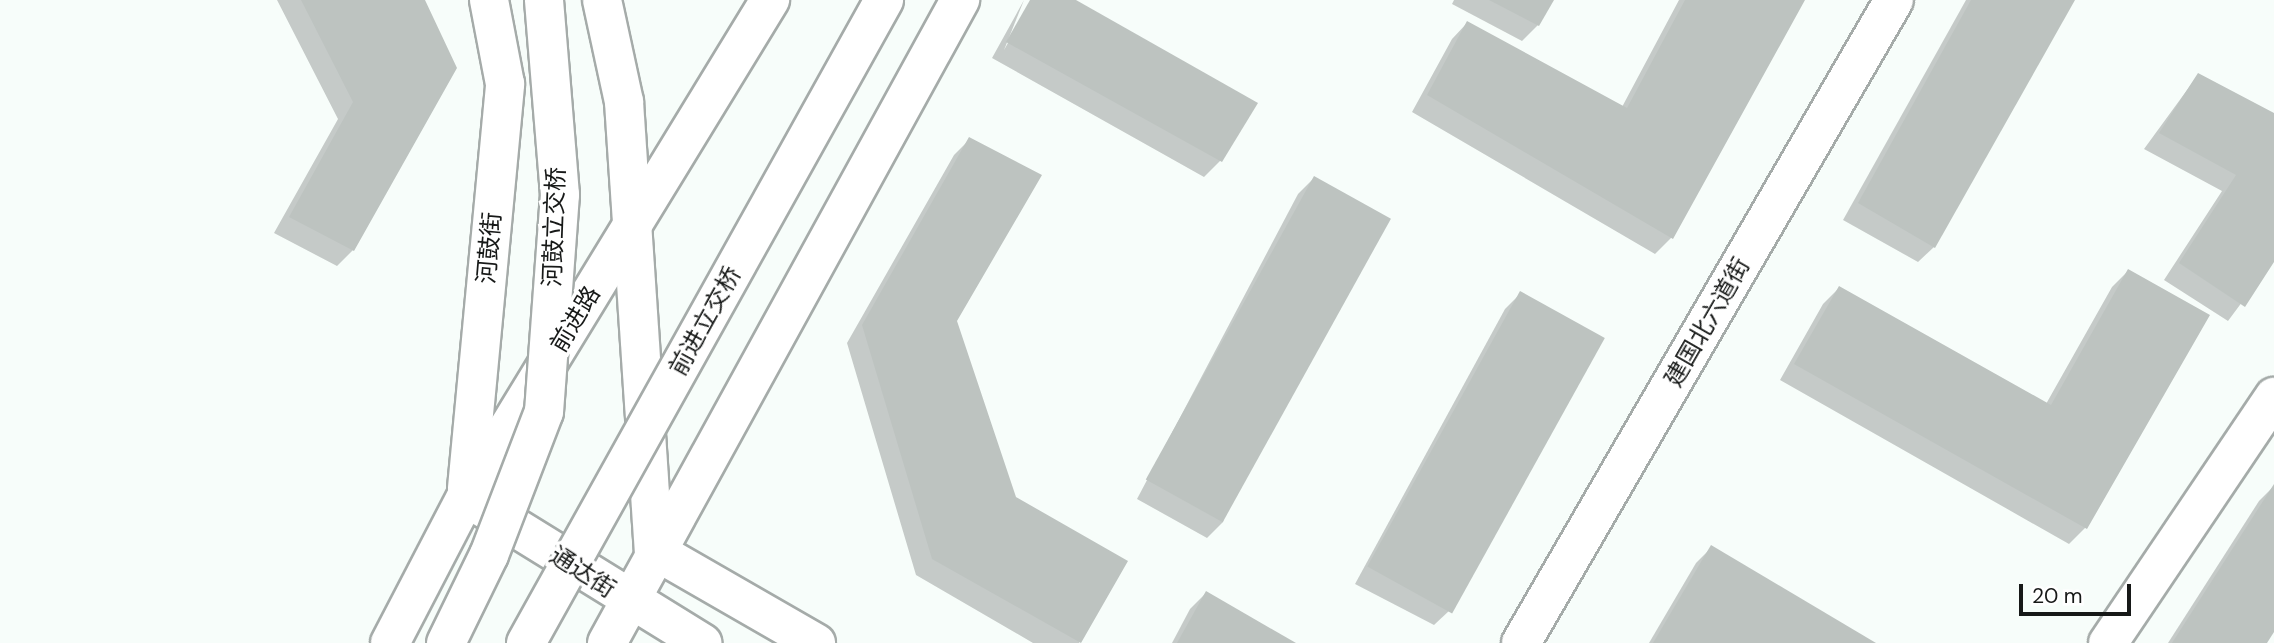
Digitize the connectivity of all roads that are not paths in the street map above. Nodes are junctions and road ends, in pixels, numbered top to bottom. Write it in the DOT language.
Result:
graph roads {
  1 [pos="489,0"];
  2 [pos="544,0"];
  3 [pos="602,0"];
  4 [pos="770,0"];
  5 [pos="884,0"];
  6 [pos="960,0"];
  7 [pos="1894,0"];
  8 [pos="632,225"];
  9 [pos="2274,397"];
  10 [pos="2263,435"];
  11 [pos="466,497"];
  12 [pos="654,550"];
  13 [pos="629,602"];
  14 [pos="390,643"];
  15 [pos="446,643"];
  16 [pos="526,643"];
  17 [pos="607,643"];
  18 [pos="702,643"];
  19 [pos="816,643"];
  20 [pos="1521,643"];
  21 [pos="2108,643"];
  1 -- 11 [label="main road, 河鼓街"];
  2 -- 15 [label="main road, 河鼓立交桥, bridge"];
  3 -- 8 [label="main road"];
  4 -- 8 [label="main road, 前进路"];
  5 -- 16 [label="main road, 前进立交桥, bridge"];
  6 -- 12 [label="main road"];
  7 -- 20 [label="main road, 建国北六道街"];
  8 -- 11 [label="main road, 前进路"];
  8 -- 12 [label="main road"];
  9 -- 10 [label="main road"];
  10 -- 21 [label="main road"];
  11 -- 13 [label="main road, 通达街"];
  11 -- 14 [label="main road, 前进路"];
  12 -- 13 [label="main road"];
  12 -- 19 [label="main road"];
  13 -- 17 [label="main road"];
  13 -- 18 [label="main road, 通达街"];
}
